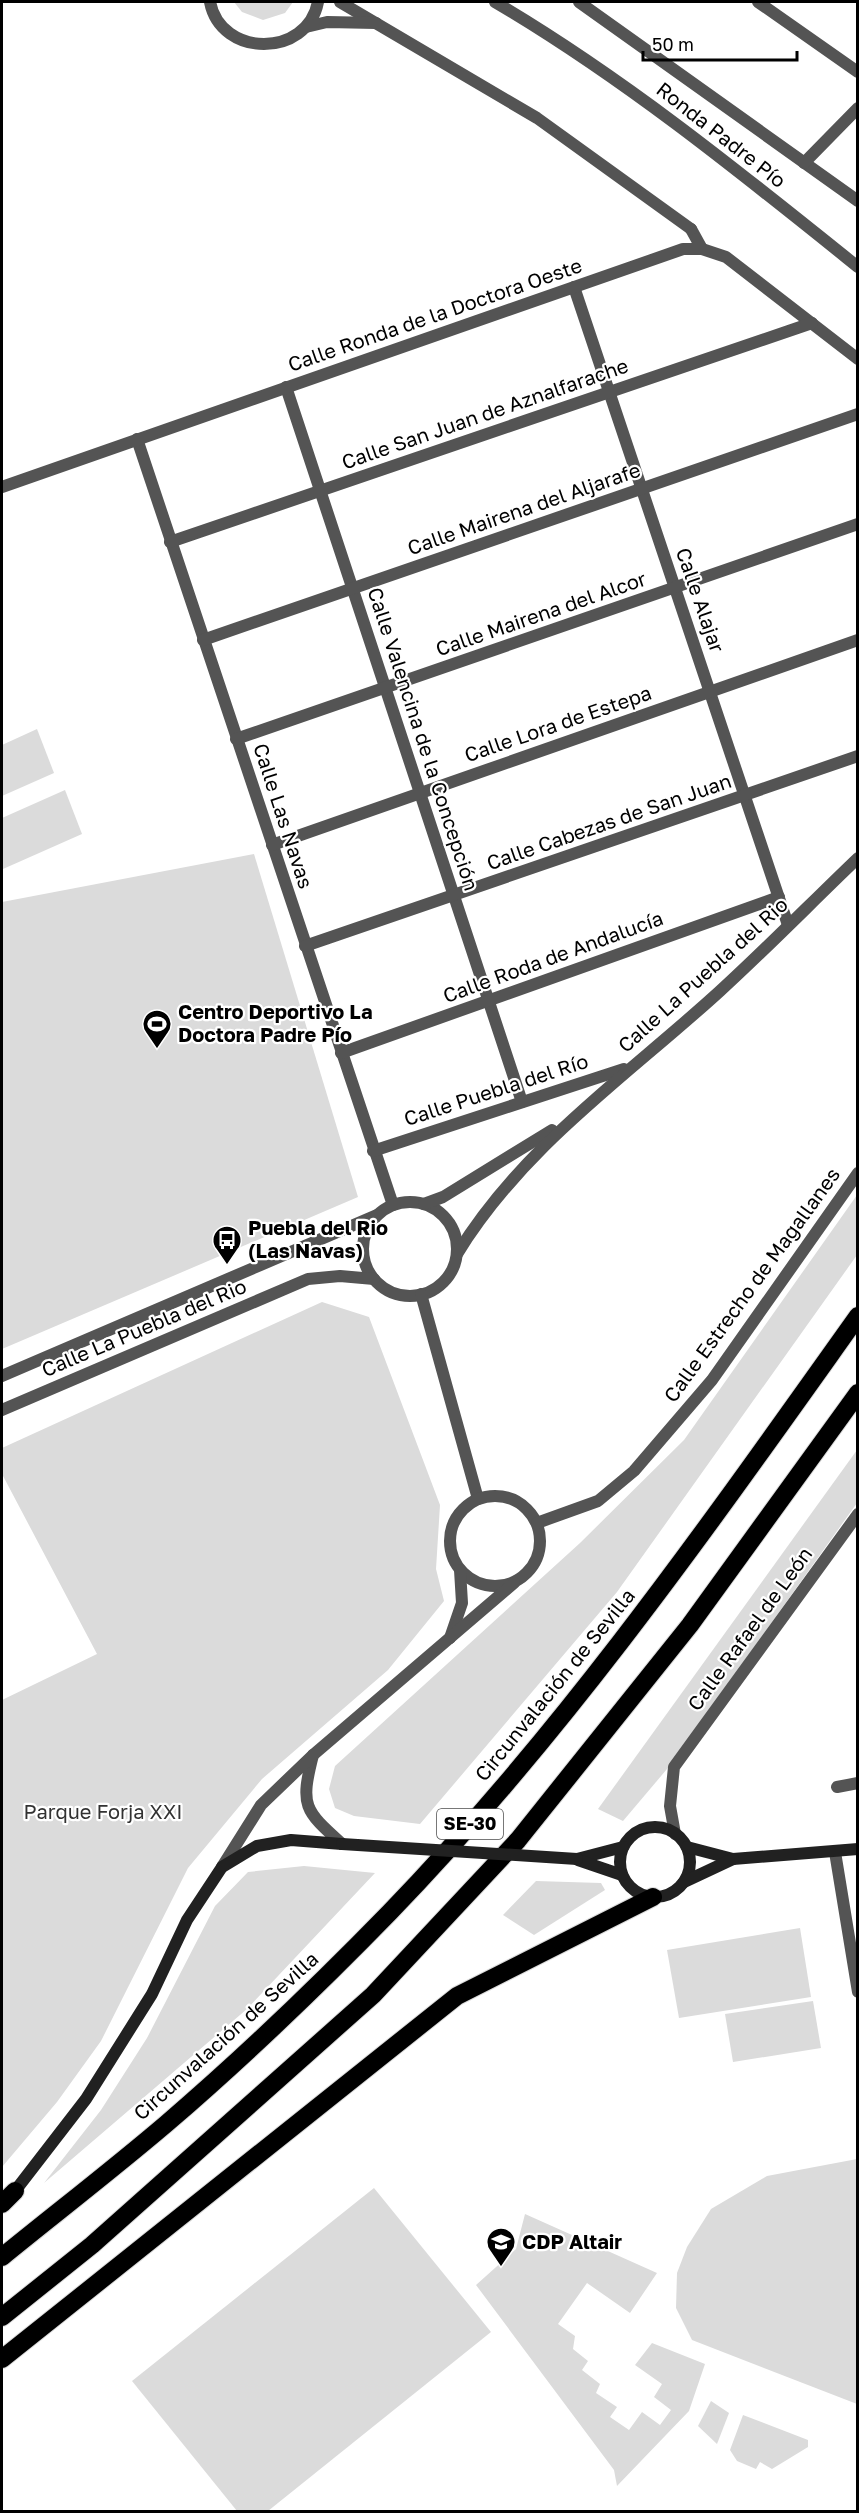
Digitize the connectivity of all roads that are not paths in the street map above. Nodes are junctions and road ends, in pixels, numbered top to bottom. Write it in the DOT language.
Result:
graph roads {
  1 [pos="210,2"];
  2 [pos="318,2"];
  3 [pos="340,2"];
  4 [pos="495,2"];
  5 [pos="579,2"];
  6 [pos="758,2"];
  7 [pos="380,23"];
  8 [pos="306,27"];
  9 [pos="858,72"];
  10 [pos="858,108"];
  11 [pos="804,163"];
  12 [pos="858,201"];
  13 [pos="702,249"];
  14 [pos="858,267"];
  15 [pos="574,287"];
  16 [pos="812,322"];
  17 [pos="858,359"];
  18 [pos="286,387"];
  19 [pos="609,392"];
  20 [pos="858,414"];
  21 [pos="137,439"];
  22 [pos="2,487"];
  23 [pos="642,489"];
  24 [pos="320,491"];
  25 [pos="858,524"];
  26 [pos="170,542"];
  27 [pos="353,588"];
  28 [pos="675,589"];
  29 [pos="203,640"];
  30 [pos="858,640"];
  31 [pos="386,688"];
  32 [pos="710,692"];
  33 [pos="236,739"];
  34 [pos="858,756"];
  35 [pos="420,793"];
  36 [pos="745,797"];
  37 [pos="272,845"];
  38 [pos="858,858"];
  39 [pos="454,895"];
  40 [pos="779,897"];
  41 [pos="788,925"];
  42 [pos="305,946"];
  43 [pos="489,1001"];
  44 [pos="340,1053"];
  45 [pos="630,1067"];
  46 [pos="522,1102"];
  47 [pos="571,1118"];
  48 [pos="373,1151"];
  49 [pos="858,1173"];
  50 [pos="424,1204"];
  51 [pos="393,1205"];
  52 [pos="377,1215"];
  53 [pos="457,1254"];
  54 [pos="374,1279"];
  55 [pos="421,1294"];
  56 [pos="858,1316"];
  57 [pos="2,1376"];
  58 [pos="858,1393"];
  59 [pos="2,1410"];
  60 [pos="477,1499"];
  61 [pos="858,1514"];
  62 [pos="537,1523"];
  63 [pos="460,1570"];
  64 [pos="514,1583"];
  65 [pos="450,1639"];
  66 [pos="313,1755"];
  67 [pos="858,1783"];
  68 [pos="837,1787"];
  69 [pos="675,1834"];
  70 [pos="342,1844"];
  71 [pos="623,1847"];
  72 [pos="687,1847"];
  73 [pos="858,1849"];
  74 [pos="835,1852"];
  75 [pos="577,1859"];
  76 [pos="733,1859"];
  77 [pos="222,1867"];
  78 [pos="622,1875"];
  79 [pos="684,1882"];
  80 [pos="653,1897"];
  81 [pos="858,1992"];
  82 [pos="6,2199"];
  83 [pos="2,2258"];
  84 [pos="2,2317"];
  85 [pos="2,2359"];
  1 -- 8 [label="street"];
  2 -- 8 [label="street"];
  3 -- 7 [label="street"];
  4 -- 14 [label="street, Ronda Padre Pío"];
  5 -- 11 [label="street, Ronda Padre Pío"];
  6 -- 9 [label="street"];
  7 -- 8 [label="street"];
  7 -- 13 [label="street"];
  10 -- 11 [label="street"];
  11 -- 12 [label="street, Ronda Padre Pío"];
  13 -- 15 [label="street, Calle Ronda de la Doctora Oeste"];
  13 -- 16 [label="street, Calle Ronda de la Doctora Oeste"];
  15 -- 18 [label="street, Calle Ronda de la Doctora Oeste"];
  15 -- 19 [label="street, Calle Alajar"];
  16 -- 17 [label="street, Calle Ronda de la Doctora Oeste"];
  16 -- 19 [label="street, Calle San Juan de Aznalfarache"];
  18 -- 21 [label="street, Calle Ronda de la Doctora Oeste"];
  18 -- 24 [label="street, Calle Valencina de la Concepción"];
  19 -- 23 [label="street, Calle Alajar"];
  19 -- 24 [label="street, Calle San Juan de Aznalfarache"];
  20 -- 23 [label="street, Calle Mairena del Aljarafe"];
  21 -- 22 [label="street, Calle Ronda de la Doctora Oeste"];
  21 -- 26 [label="street, Calle Las Navas"];
  23 -- 27 [label="street, Calle Mairena del Aljarafe"];
  23 -- 28 [label="street, Calle Alajar"];
  24 -- 26 [label="street, Calle San Juan de Aznalfarache"];
  24 -- 27 [label="street, Calle Valencina de la Concepción"];
  25 -- 28 [label="street, Calle Mairena del Alcor"];
  26 -- 29 [label="street, Calle Las Navas"];
  27 -- 29 [label="street, Calle Mairena del Aljarafe"];
  27 -- 31 [label="street, Calle Valencina de la Concepción"];
  28 -- 31 [label="street, Calle Mairena del Alcor"];
  28 -- 32 [label="street, Calle Alajar"];
  29 -- 33 [label="street, Calle Las Navas"];
  30 -- 32 [label="street, Calle Lora de Estepa"];
  31 -- 33 [label="street, Calle Mairena del Alcor"];
  31 -- 35 [label="street, Calle Valencina de la Concepción"];
  32 -- 35 [label="street, Calle Lora de Estepa"];
  32 -- 36 [label="street, Calle Alajar"];
  33 -- 37 [label="street, Calle Las Navas"];
  34 -- 36 [label="street, Calle Cabezas de San Juan"];
  35 -- 37 [label="street, Calle Lora de Estepa"];
  35 -- 39 [label="street, Calle Valencina de la Concepción"];
  36 -- 39 [label="street, Calle Cabezas de San Juan"];
  36 -- 40 [label="street, Calle Alajar"];
  37 -- 42 [label="street, Calle Las Navas"];
  38 -- 41 [label="street, Calle La Puebla del Rio"];
  39 -- 42 [label="street, Calle Cabezas de San Juan"];
  39 -- 43 [label="street, Calle Valencina de la Concepción"];
  40 -- 41 [label="street, Calle Alajar"];
  40 -- 43 [label="street, Calle Roda de Andalucía"];
  41 -- 45 [label="street, Calle La Puebla del Rio"];
  42 -- 44 [label="street, Calle Las Navas"];
  43 -- 44 [label="street, Calle Roda de Andalucía"];
  43 -- 46 [label="street, Calle Valencina de la Concepción"];
  44 -- 48 [label="street, Calle Las Navas"];
  45 -- 46 [label="street, Calle Puebla del Río"];
  45 -- 47 [label="street, Calle La Puebla del Rio"];
  46 -- 48 [label="street, Calle Puebla del Río"];
  47 -- 50 [label="street"];
  47 -- 53 [label="street"];
  48 -- 51 [label="street, Calle Las Navas"];
  49 -- 62 [label="street, Calle Estrecho de Magallanes"];
  50 -- 51 [label="street"];
  50 -- 53 [label="street"];
  51 -- 52 [label="street"];
  52 -- 54 [label="street"];
  52 -- 57 [label="street, Calle La Puebla del Rio"];
  53 -- 55 [label="street"];
  54 -- 55 [label="street"];
  54 -- 59 [label="street, Calle La Puebla del Rio"];
  55 -- 60 [label="street"];
  56 -- 83 [label="highway, Circunvalación de Sevilla / SE-30"];
  58 -- 84 [label="highway, SE-30"];
  60 -- 62 [label="street"];
  60 -- 63 [label="street"];
  61 -- 69 [label="street, Calle Rafael de León"];
  62 -- 64 [label="street"];
  63 -- 64 [label="street"];
  63 -- 65 [label="street"];
  64 -- 65 [label="street"];
  65 -- 66 [label="street"];
  66 -- 70 [label="street"];
  66 -- 77 [label="street"];
  67 -- 68 [label="street"];
  69 -- 71 [label="main road"];
  69 -- 72 [label="main road"];
  70 -- 75 [label="main road, bridge"];
  70 -- 77 [label="main road"];
  71 -- 75 [label="main road"];
  71 -- 78 [label="main road"];
  72 -- 76 [label="main road"];
  72 -- 79 [label="main road"];
  73 -- 74 [label="main road"];
  74 -- 76 [label="main road"];
  74 -- 81 [label="street"];
  75 -- 78 [label="main road"];
  76 -- 79 [label="main road"];
  77 -- 82 [label="main road"];
  78 -- 80 [label="main road"];
  79 -- 80 [label="main road"];
  80 -- 85 [label="highway"];
}
